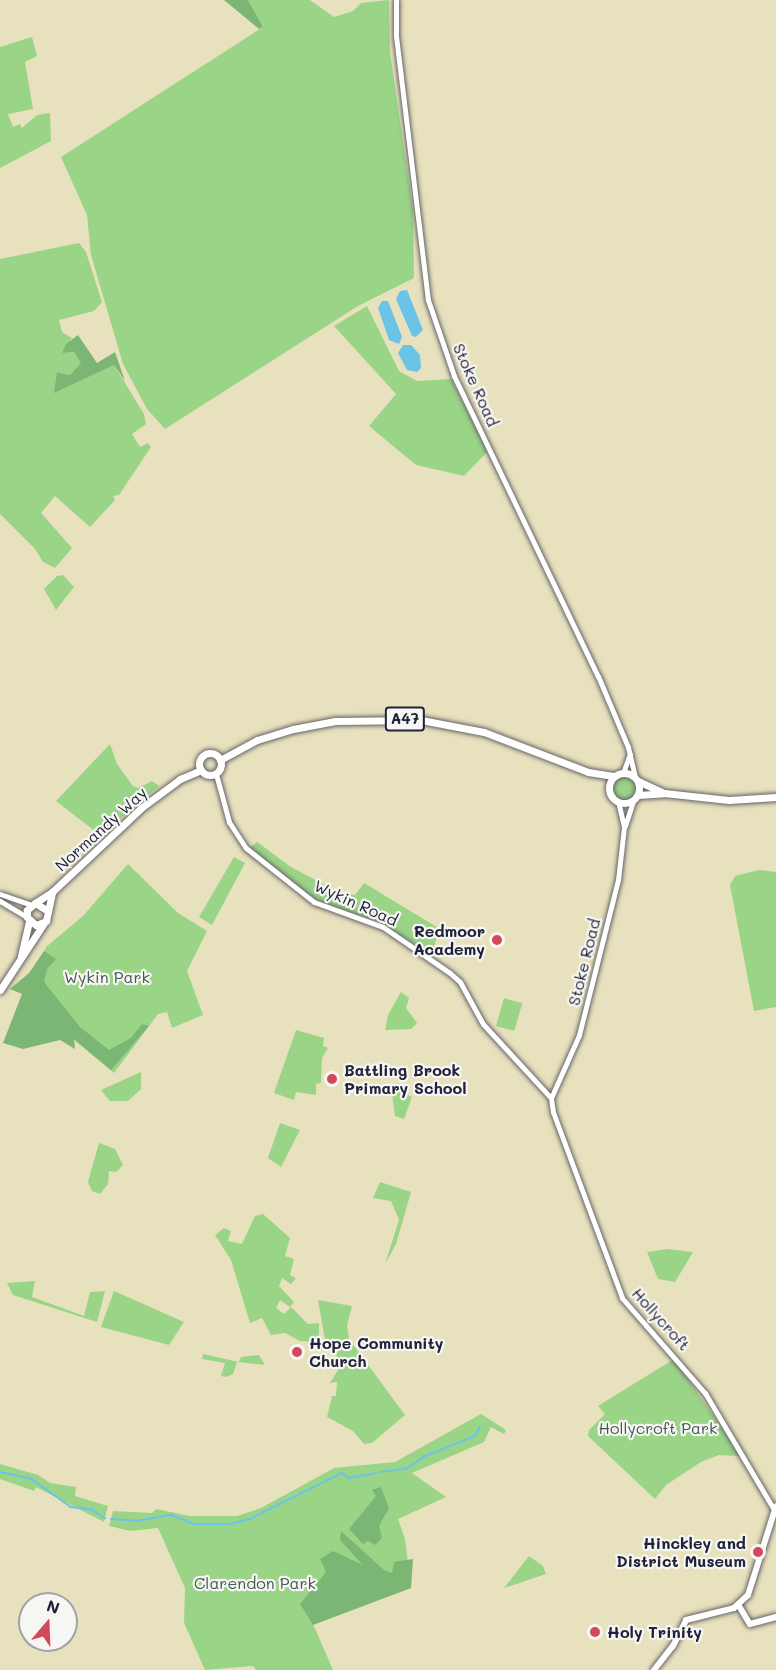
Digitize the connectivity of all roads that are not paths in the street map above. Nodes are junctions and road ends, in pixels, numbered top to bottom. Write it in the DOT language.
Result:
graph roads {
  1 [pos="396,0"];
  2 [pos="630,753"];
  3 [pos="220,760"];
  4 [pos="201,770"];
  5 [pos="588,772"];
  6 [pos="623,773"];
  7 [pos="216,774"];
  8 [pos="614,776"];
  9 [pos="636,779"];
  10 [pos="609,787"];
  11 [pos="664,793"];
  12 [pos="776,797"];
  13 [pos="635,798"];
  14 [pos="618,802"];
  15 [pos="624,827"];
  16 [pos="52,892"];
  17 [pos="0,894"];
  18 [pos="0,901"];
  19 [pos="34,904"];
  20 [pos="48,910"];
  21 [pos="28,919"];
  22 [pos="44,923"];
  23 [pos="20,958"];
  24 [pos="0,990"];
  25 [pos="551,1098"];
  26 [pos="775,1507"];
  27 [pos="738,1606"];
  28 [pos="776,1617"];
  29 [pos="654,1670"];
  1 -- 2 [label="street, Stoke Road"];
  2 -- 6 [label="street"];
  2 -- 9 [label="street, Stoke Road"];
  3 -- 4 [label="main road"];
  3 -- 5 [label="main road, A47"];
  3 -- 7 [label="main road"];
  4 -- 7 [label="main road"];
  4 -- 16 [label="main road, Normandy Way"];
  5 -- 8 [label="main road, A47"];
  5 -- 10 [label="main road, A47"];
  6 -- 8 [label="main road"];
  6 -- 9 [label="main road"];
  7 -- 25 [label="street, Wykin Road"];
  8 -- 10 [label="main road"];
  9 -- 11 [label="main road"];
  9 -- 13 [label="main road"];
  10 -- 14 [label="main road"];
  11 -- 12 [label="main road"];
  11 -- 13 [label="main road"];
  13 -- 14 [label="main road"];
  13 -- 15 [label="street, Stoke Road"];
  14 -- 15 [label="street, Stoke Road"];
  15 -- 25 [label="street, Stoke Road"];
  16 -- 19 [label="main road, Normandy Way"];
  16 -- 20 [label="main road, Normandy Way"];
  17 -- 19 [label="street"];
  18 -- 21 [label="street"];
  19 -- 20 [label="main road"];
  19 -- 21 [label="main road"];
  20 -- 22 [label="main road, Normandy Way"];
  21 -- 22 [label="main road"];
  21 -- 23 [label="main road"];
  22 -- 23 [label="main road"];
  23 -- 24 [label="main road"];
  25 -- 26 [label="street, Hollycroft"];
  26 -- 27 [label="main road"];
  27 -- 28 [label="main road"];
  27 -- 29 [label="main road"];
}
